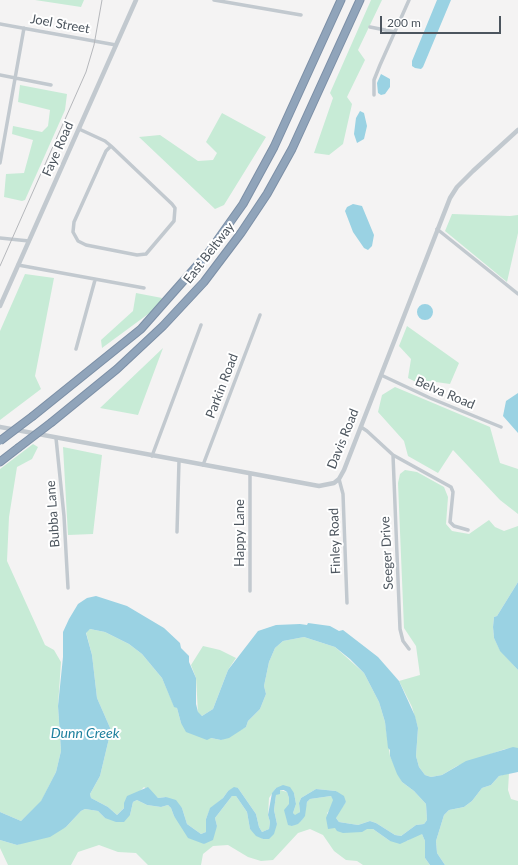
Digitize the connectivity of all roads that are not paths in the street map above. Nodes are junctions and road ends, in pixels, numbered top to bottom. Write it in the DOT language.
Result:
graph roads {
  1 [pos="136,0"];
  2 [pos="214,0"];
  3 [pos="342,0"];
  4 [pos="360,0"];
  5 [pos="409,0"];
  6 [pos="302,15"];
  7 [pos="0,24"];
  8 [pos="370,27"];
  9 [pos="24,28"];
  10 [pos="395,32"];
  11 [pos="116,45"];
  12 [pos="0,74"];
  13 [pos="16,77"];
  14 [pos="51,85"];
  15 [pos="374,95"];
  16 [pos="79,129"];
  17 [pos="518,130"];
  18 [pos="111,146"];
  19 [pos="0,163"];
  20 [pos="175,212"];
  21 [pos="181,212"];
  22 [pos="437,229"];
  23 [pos="75,237"];
  24 [pos="0,238"];
  25 [pos="70,239"];
  26 [pos="29,241"];
  27 [pos="18,265"];
  28 [pos="96,280"];
  29 [pos="144,288"];
  30 [pos="518,294"];
  31 [pos="0,306"];
  32 [pos="260,315"];
  33 [pos="201,325"];
  34 [pos="76,349"];
  35 [pos="381,375"];
  36 [pos="0,427"];
  37 [pos="361,427"];
  38 [pos="501,427"];
  39 [pos="56,438"];
  40 [pos="0,441"];
  41 [pos="392,455"];
  42 [pos="152,456"];
  43 [pos="179,461"];
  44 [pos="0,462"];
  45 [pos="202,465"];
  46 [pos="250,474"];
  47 [pos="339,479"];
  48 [pos="468,530"];
  49 [pos="177,532"];
  50 [pos="68,588"];
  51 [pos="250,591"];
  52 [pos="347,604"];
  53 [pos="409,649"];
  1 -- 11 [label="street, Faye Road"];
  2 -- 6 [label="street"];
  3 -- 40 [label="highway, East Beltway, bridge"];
  4 -- 44 [label="highway, East Beltway, bridge"];
  5 -- 10 [label="street"];
  7 -- 9 [label="street, Joel Street"];
  8 -- 10 [label="street"];
  9 -- 11 [label="street, Joel Street"];
  9 -- 13 [label="street"];
  10 -- 15 [label="street"];
  11 -- 16 [label="street, Faye Road"];
  12 -- 13 [label="street"];
  13 -- 14 [label="street"];
  13 -- 19 [label="street"];
  16 -- 18 [label="street"];
  16 -- 26 [label="street, Faye Road"];
  17 -- 22 [label="street, Davis Road"];
  18 -- 20 [label="street"];
  18 -- 23 [label="street"];
  20 -- 21 [label="street"];
  20 -- 23 [label="street"];
  22 -- 30 [label="street"];
  22 -- 35 [label="street, Davis Road"];
  23 -- 25 [label="street"];
  24 -- 26 [label="street"];
  26 -- 27 [label="street, Faye Road"];
  27 -- 28 [label="street"];
  27 -- 31 [label="street, Faye Road"];
  28 -- 29 [label="street"];
  28 -- 34 [label="street"];
  32 -- 45 [label="street, Parkin Road"];
  33 -- 42 [label="street"];
  35 -- 37 [label="street, Davis Road"];
  35 -- 38 [label="street, Belva Road"];
  36 -- 39 [label="street, Davis Road"];
  37 -- 41 [label="street"];
  37 -- 47 [label="street, Davis Road"];
  39 -- 42 [label="street, Davis Road"];
  39 -- 50 [label="street, Bubba Lane"];
  41 -- 48 [label="street"];
  41 -- 53 [label="street, Seeger Drive"];
  42 -- 43 [label="street, Davis Road"];
  43 -- 45 [label="street, Davis Road"];
  43 -- 49 [label="street"];
  45 -- 46 [label="street, Davis Road"];
  46 -- 47 [label="street, Davis Road"];
  46 -- 51 [label="street, Happy Lane"];
  47 -- 52 [label="street, Finley Road"];
}
